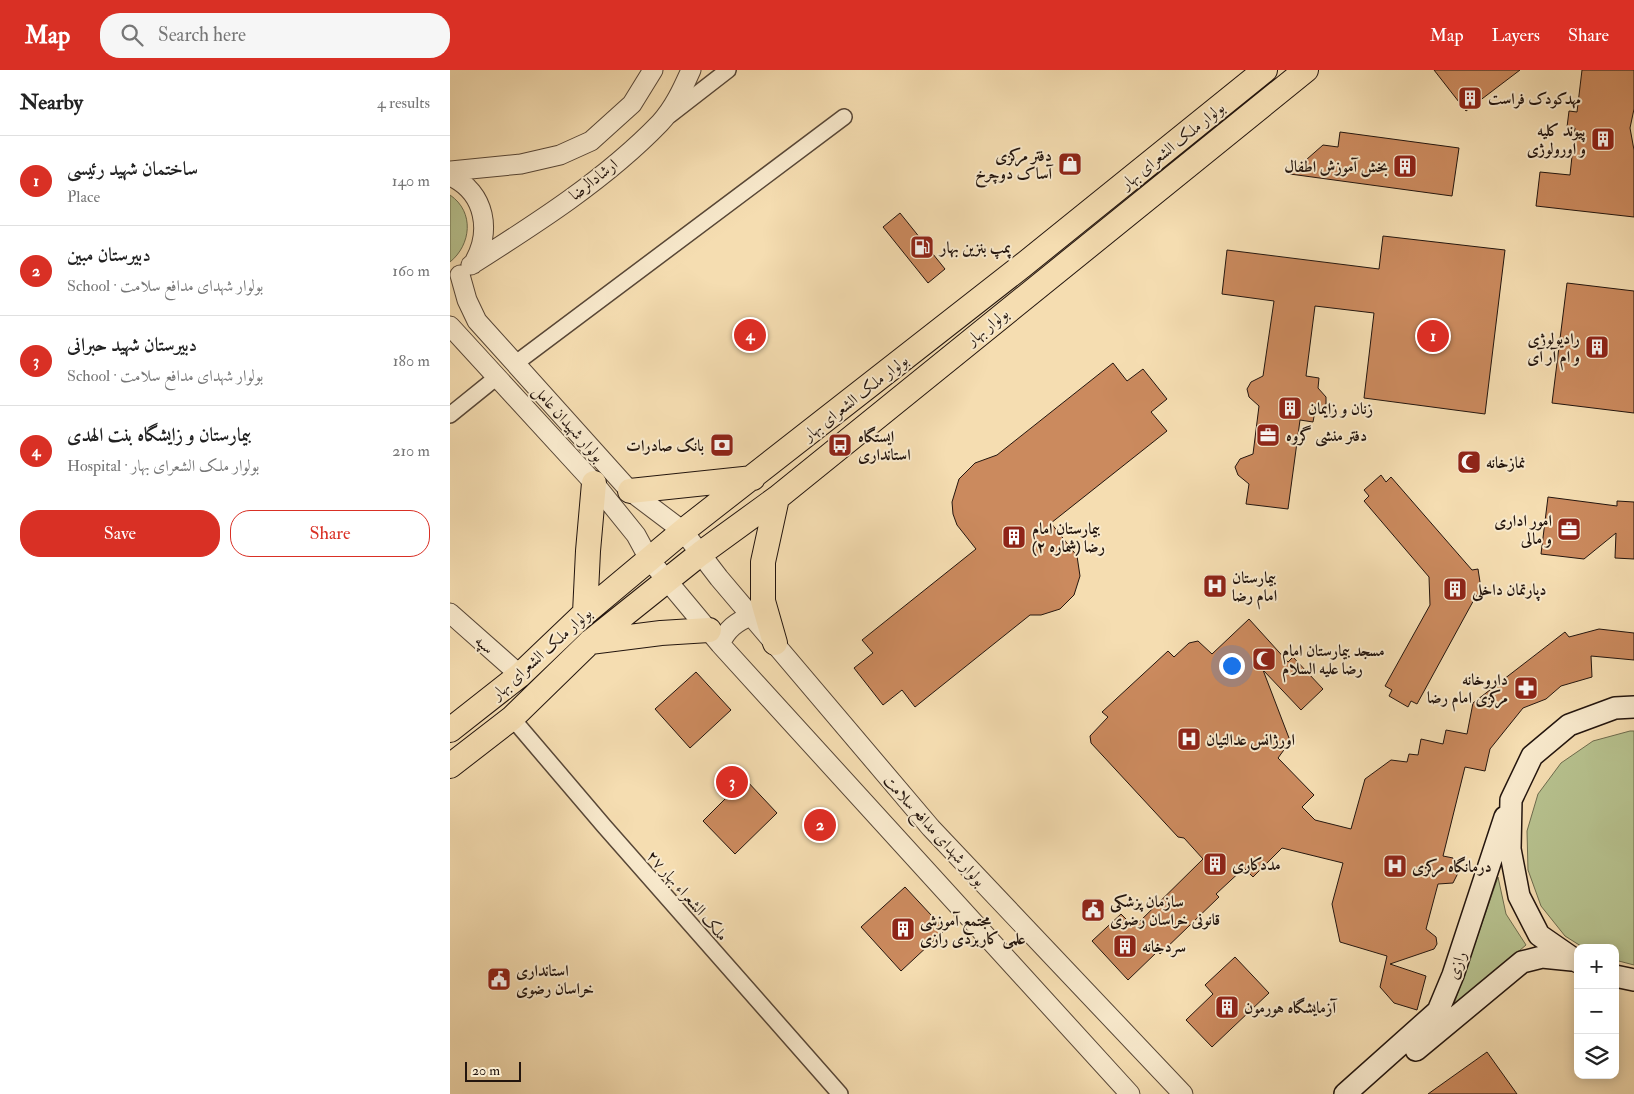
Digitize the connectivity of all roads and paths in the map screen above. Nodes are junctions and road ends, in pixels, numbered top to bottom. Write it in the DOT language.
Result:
graph roads {
  1 [pos="653,70"];
  2 [pos="691,70"];
  3 [pos="728,70"];
  4 [pos="1265,70"];
  5 [pos="1306,70"];
  6 [pos="844,117"];
  7 [pos="661,122"];
  8 [pos="450,171"];
  9 [pos="450,176"];
  10 [pos="461,274"];
  11 [pos="450,326"];
  12 [pos="450,341"];
  13 [pos="470,348"];
  14 [pos="516,362"];
  15 [pos="497,377"];
  16 [pos="450,415"];
  17 [pos="753,478"];
  18 [pos="594,483"];
  19 [pos="630,491"];
  20 [pos="776,498"];
  21 [pos="683,531"];
  22 [pos="700,554"];
  23 [pos="649,559"];
  24 [pos="668,581"];
  25 [pos="450,613"];
  26 [pos="585,613"];
  27 [pos="751,616"];
  28 [pos="715,637"];
  29 [pos="590,642"];
  30 [pos="775,643"];
  31 [pos="520,675"];
  32 [pos="1634,707"];
  33 [pos="512,718"];
  34 [pos="450,730"];
  35 [pos="450,766"];
  36 [pos="1510,800"];
  37 [pos="1574,959"];
  38 [pos="1574,961"];
  39 [pos="1619,977"];
  40 [pos="1634,980"];
  41 [pos="840,1094"];
  42 [pos="1130,1094"];
  43 [pos="1183,1094"];
  44 [pos="1345,1094"];
  45 [pos="1367,1094"];
  1 -- 8 [label="street, ارشادالرضا"];
  2 -- 7 [label="street, ارشادالرضا"];
  3 -- 7 [label="street"];
  4 -- 17 [label="main road, بولوار ملک الشعرای بهار"];
  5 -- 20 [label="main road, بولوار بهار"];
  6 -- 14 [label="street"];
  7 -- 10 [label="street, ارشادالرضا"];
  9 -- 10 [label="street"];
  10 -- 14 [label="street, بولوار شهیدان عامل"];
  11 -- 13 [label="street, بولوار شهیدان عامل"];
  12 -- 13 [label="street"];
  13 -- 15 [label="street, بولوار شهیدان عامل"];
  14 -- 19 [label="street, بولوار شهیدان عامل"];
  15 -- 16 [label="street"];
  15 -- 18 [label="street, بولوار شهیدان عامل"];
  17 -- 19 [label="main road"];
  17 -- 21 [label="main road, بولوار ملک الشعرای بهار"];
  18 -- 23 [label="street, بولوار شهیدان عامل"];
  18 -- 26 [label="main road"];
  19 -- 21 [label="street, بولوار شهیدان عامل"];
  20 -- 22 [label="main road, بولوار بهار"];
  20 -- 30 [label="main road"];
  21 -- 22 [label="street, بولوار شهیدان عامل"];
  21 -- 23 [label="main road, بولوار ملک الشعرای بهار"];
  22 -- 24 [label="main road, بولوار بهار"];
  22 -- 27 [label="street, بولوار شهدای مدافع سلامت"];
  23 -- 24 [label="street, بولوار شهیدان عامل"];
  23 -- 26 [label="main road, بولوار ملک الشعرای بهار"];
  24 -- 28 [label="street, بولوار شهدای مدافع سلامت"];
  24 -- 29 [label="main road, بولوار ملک الشعرای بهار"];
  25 -- 31 [label="street, سپه"];
  26 -- 31 [label="main road, بولوار ملک الشعرای بهار"];
  27 -- 28 [label="street"];
  27 -- 30 [label="street, بولوار شهدای مدافع سلامت"];
  28 -- 29 [label="main road"];
  28 -- 42 [label="street, بولوار شهدای مدافع سلامت"];
  29 -- 33 [label="main road, بولوار ملک الشعرای بهار"];
  30 -- 43 [label="street, بولوار شهدای مدافع سلامت"];
  31 -- 34 [label="main road, بولوار ملک الشعرای بهار"];
  32 -- 36 [label="main road, رازی"];
  33 -- 35 [label="main road, بولوار ملک الشعرای بهار"];
  33 -- 41 [label="street, ملک الشعراء بهار ۲۷"];
  36 -- 37 [label="main road"];
  36 -- 44 [label="main road, رازی"];
  38 -- 45 [label="main road, رازی"];
  39 -- 40 [label="main road"];
}
